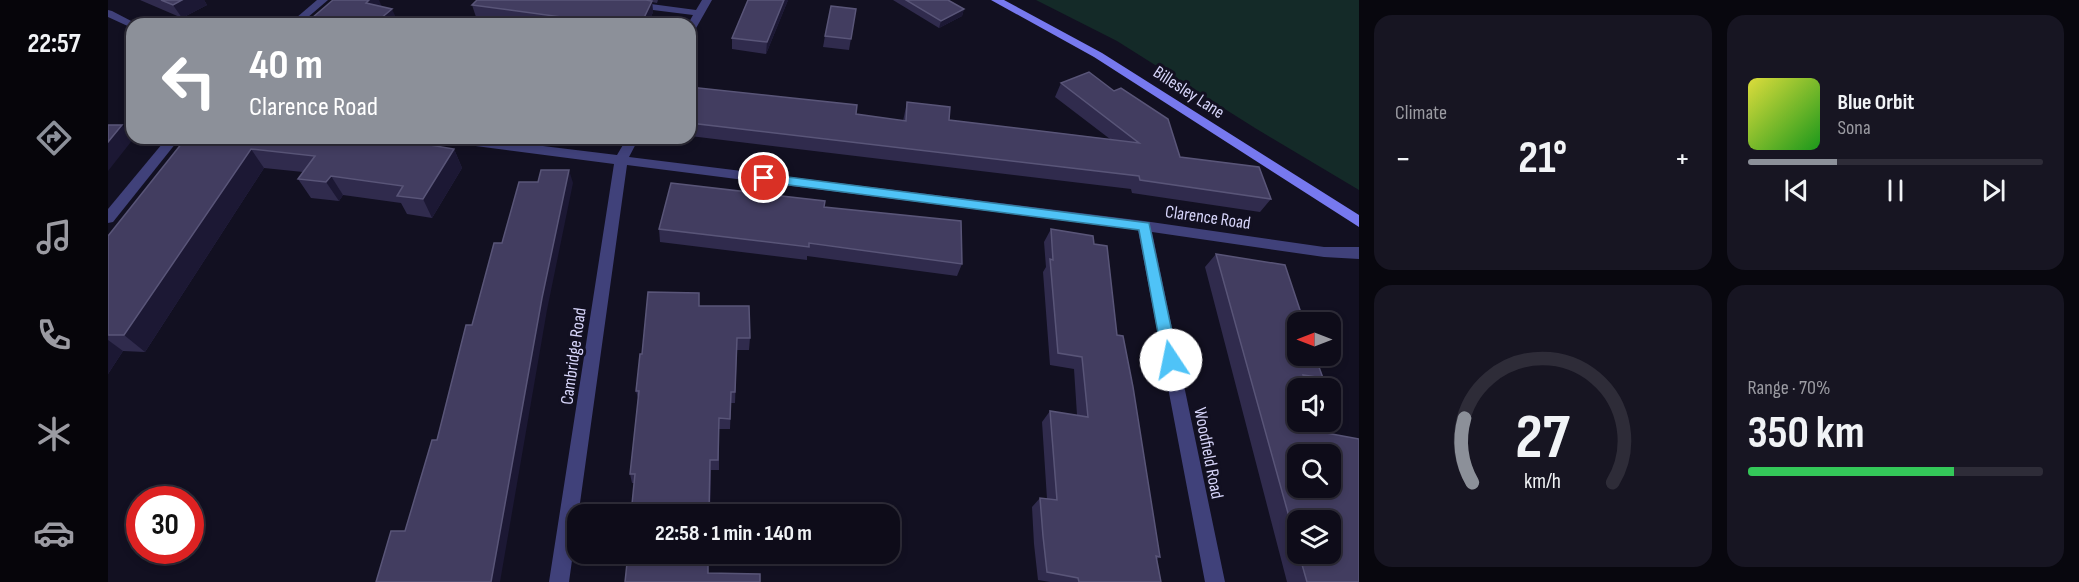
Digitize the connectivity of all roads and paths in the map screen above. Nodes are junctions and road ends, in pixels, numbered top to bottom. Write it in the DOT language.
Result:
graph roads {
  1 [pos="323,0"];
  2 [pos="597,0"];
  3 [pos="707,0"];
  4 [pos="996,0"];
  5 [pos="108,13"];
  6 [pos="699,13"];
  7 [pos="301,18"];
  8 [pos="696,19"];
  9 [pos="126,22"];
  10 [pos="169,144"];
  11 [pos="493,144"];
  12 [pos="630,144"];
  13 [pos="621,160"];
  14 [pos="108,218"];
  15 [pos="1359,222"];
  16 [pos="1144,226"];
  17 [pos="1359,253"];
  18 [pos="559,582"];
  19 [pos="1215,582"];
  1 -- 7 [label="street"];
  2 -- 6 [label="street"];
  3 -- 6 [label="street"];
  4 -- 15 [label="street, Billesley Lane"];
  5 -- 9 [label="street"];
  6 -- 8 [label="street"];
  10 -- 14 [label="street"];
  11 -- 13 [label="street, Clarence Road"];
  12 -- 13 [label="street, Cambridge Road"];
  13 -- 16 [label="street, Clarence Road"];
  13 -- 18 [label="street, Cambridge Road"];
  16 -- 17 [label="street, Clarence Road"];
  16 -- 19 [label="street, Woodfield Road"];
}
